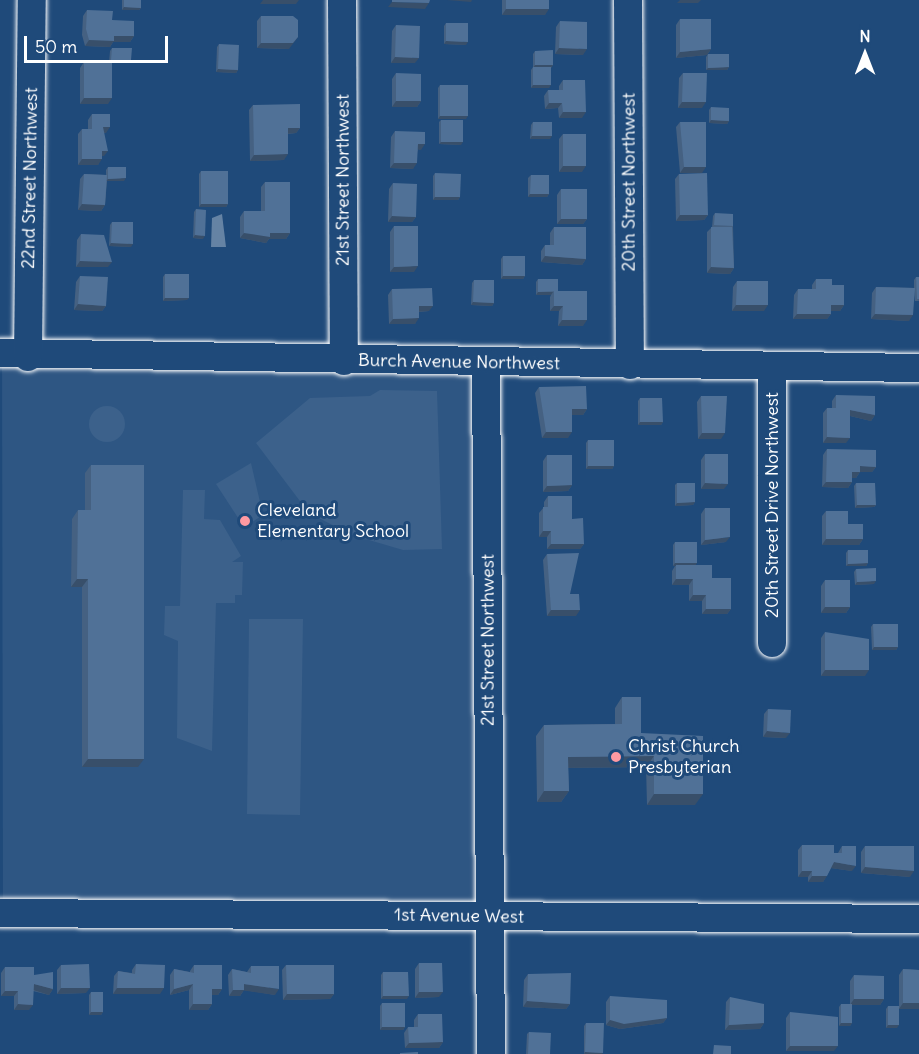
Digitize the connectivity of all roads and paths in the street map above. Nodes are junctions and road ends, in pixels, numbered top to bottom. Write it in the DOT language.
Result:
graph roads {
  1 [pos="32,0"];
  2 [pos="342,0"];
  3 [pos="628,0"];
  4 [pos="0,353"];
  5 [pos="28,357"];
  6 [pos="344,361"];
  7 [pos="486,363"];
  8 [pos="630,364"];
  9 [pos="771,366"];
  10 [pos="919,368"];
  11 [pos="772,643"];
  12 [pos="0,913"];
  13 [pos="490,917"];
  14 [pos="919,919"];
  15 [pos="491,1054"];
  1 -- 5 [label="street, 22nd Street Northwest"];
  2 -- 6 [label="street, 21st Street Northwest"];
  3 -- 8 [label="street, 20th Street Northwest"];
  4 -- 5 [label="street, Burch Avenue Northwest"];
  5 -- 6 [label="street, Burch Avenue Northwest"];
  6 -- 7 [label="street, Burch Avenue Northwest"];
  7 -- 8 [label="street, Burch Avenue Northwest"];
  7 -- 13 [label="street, 21st Street Northwest"];
  8 -- 9 [label="street, Burch Avenue Northwest"];
  9 -- 10 [label="street, Burch Avenue Northwest"];
  9 -- 11 [label="street, 20th Street Drive Northwest"];
  12 -- 13 [label="street, 1st Avenue West"];
  13 -- 14 [label="street, 1st Avenue West"];
  13 -- 15 [label="street, 21st Street Northwest"];
}
